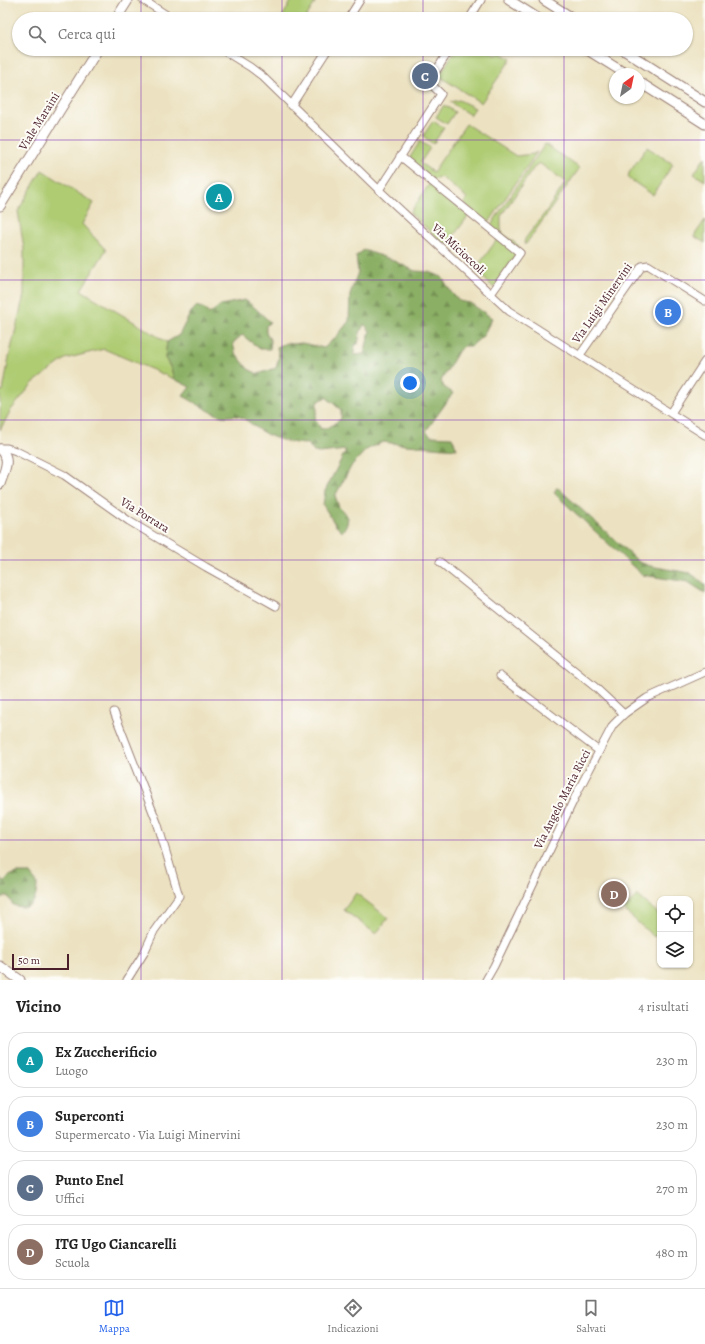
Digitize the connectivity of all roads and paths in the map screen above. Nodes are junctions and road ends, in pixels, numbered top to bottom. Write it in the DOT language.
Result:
graph roads {
  1 [pos="128,0"];
  2 [pos="143,0"];
  3 [pos="360,0"];
  4 [pos="481,0"];
  5 [pos="509,0"];
  6 [pos="544,0"];
  7 [pos="120,12"];
  8 [pos="163,12"];
  9 [pos="352,12"];
  10 [pos="473,12"];
  11 [pos="528,12"];
  12 [pos="563,12"];
  13 [pos="94,56"];
  14 [pos="232,56"];
  15 [pos="323,56"];
  16 [pos="445,56"];
  17 [pos="597,56"];
  18 [pos="633,56"];
  19 [pos="616,68"];
  20 [pos="645,86"];
  21 [pos="705,102"];
  22 [pos="291,106"];
  23 [pos="705,124"];
  24 [pos="400,156"];
  25 [pos="379,190"];
  26 [pos="0,206"];
  27 [pos="491,294"];
  28 [pos="705,300"];
  29 [pos="580,355"];
  30 [pos="705,361"];
  31 [pos="671,413"];
  32 [pos="704,431"];
  33 [pos="0,448"];
  34 [pos="0,484"];
  35 [pos="440,562"];
  36 [pos="276,606"];
  37 [pos="705,672"];
  38 [pos="500,676"];
  39 [pos="114,712"];
  40 [pos="624,714"];
  41 [pos="599,750"];
  42 [pos="0,966"];
  43 [pos="20,980"];
  44 [pos="126,980"];
  45 [pos="486,980"];
  1 -- 7 [label="main road"];
  2 -- 8 [label="street"];
  3 -- 9 [label="street"];
  4 -- 10 [label="street"];
  5 -- 11 [label="main road"];
  6 -- 12 [label="main road"];
  13 -- 26 [label="main road, Viale Maraini"];
  14 -- 22 [label="street, Via Micioccoli"];
  15 -- 22 [label="street"];
  16 -- 24 [label="street"];
  17 -- 19 [label="main road"];
  18 -- 21 [label="main road"];
  20 -- 23 [label="main road"];
  22 -- 25 [label="street, Via Micioccoli"];
  24 -- 25 [label="street"];
  24 -- 27 [label="street"];
  25 -- 27 [label="street, Via Micioccoli"];
  27 -- 29 [label="street, Via Micioccoli"];
  28 -- 29 [label="street, Via Luigi Minervini"];
  29 -- 31 [label="street, Via Micioccoli"];
  30 -- 31 [label="street"];
  31 -- 32 [label="street, Via Micioccoli"];
  33 -- 34 [label="main road, Via Porrara"];
  33 -- 36 [label="street, Via Porrara"];
  35 -- 40 [label="street"];
  37 -- 40 [label="street, Via Angelo Maria Ricci"];
  38 -- 41 [label="street"];
  39 -- 44 [label="street"];
  40 -- 41 [label="street, Via Angelo Maria Ricci"];
  41 -- 45 [label="street, Via Angelo Maria Ricci"];
  42 -- 43 [label="main road"];
}
